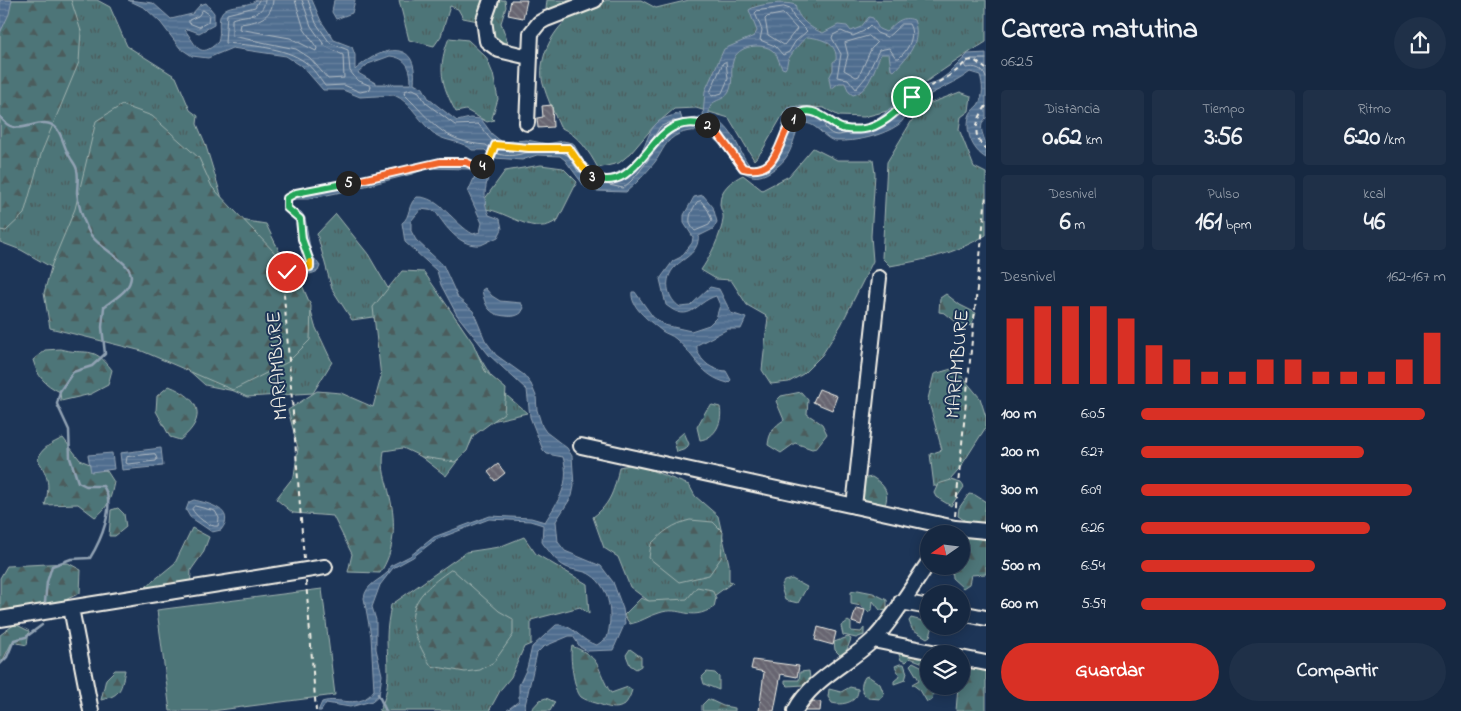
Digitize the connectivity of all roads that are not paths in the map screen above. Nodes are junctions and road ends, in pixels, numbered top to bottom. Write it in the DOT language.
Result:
graph roads {
  1 [pos="491,0"];
  2 [pos="595,0"];
  3 [pos="530,57"];
  4 [pos="527,123"];
  5 [pos="879,278"];
  6 [pos="581,446"];
  7 [pos="854,506"];
  8 [pos="949,525"];
  9 [pos="970,528"];
  10 [pos="986,531"];
  11 [pos="325,567"];
  12 [pos="920,575"];
  13 [pos="901,602"];
  14 [pos="920,605"];
  15 [pos="71,608"];
  16 [pos="970,615"];
  17 [pos="986,618"];
  18 [pos="0,620"];
  19 [pos="873,640"];
  20 [pos="920,650"];
  21 [pos="970,660"];
  22 [pos="986,663"];
  23 [pos="91,711"];
  24 [pos="794,711"];
  1 -- 3 [label="street"];
  2 -- 3 [label="street"];
  3 -- 4 [label="street"];
  5 -- 7 [label="street"];
  6 -- 7 [label="street"];
  7 -- 8 [label="street"];
  9 -- 10 [label="street"];
  11 -- 15 [label="street"];
  12 -- 13 [label="street"];
  13 -- 14 [label="street"];
  13 -- 19 [label="street"];
  15 -- 18 [label="street"];
  15 -- 23 [label="street"];
  16 -- 17 [label="street"];
  19 -- 20 [label="street"];
  19 -- 24 [label="street"];
  21 -- 22 [label="street"];
}
